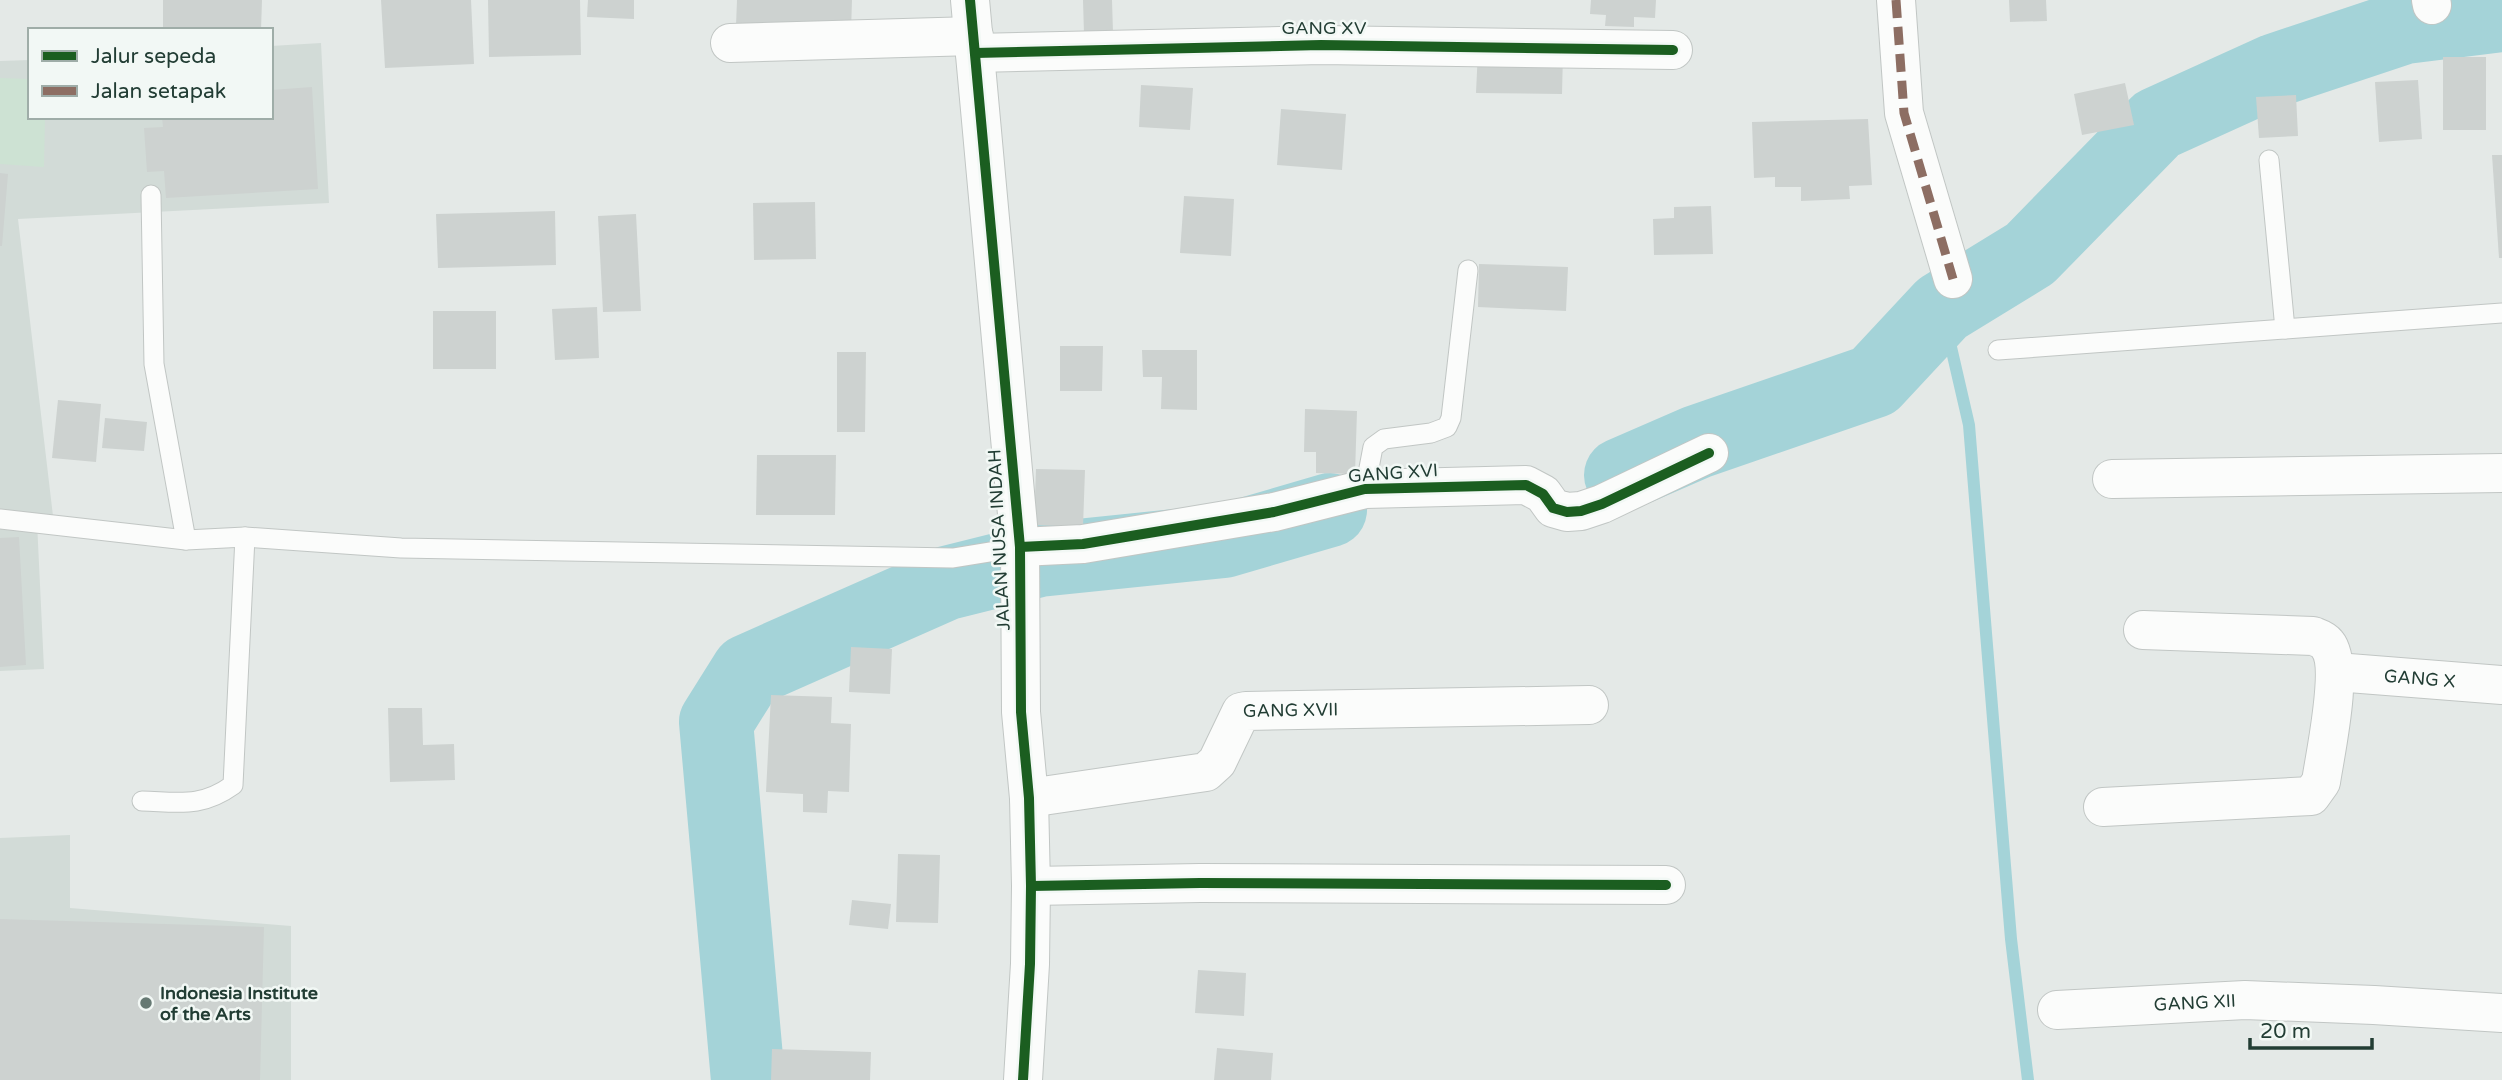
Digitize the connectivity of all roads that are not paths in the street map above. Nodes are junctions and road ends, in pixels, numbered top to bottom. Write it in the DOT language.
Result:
graph roads {
  1 [pos="1896,0"];
  2 [pos="973,30"];
  3 [pos="730,43"];
  4 [pos="1673,50"];
  5 [pos="2269,160"];
  6 [pos="151,195"];
  7 [pos="1468,270"];
  8 [pos="1953,279"];
  9 [pos="2502,313"];
  10 [pos="2285,329"];
  11 [pos="1998,350"];
  12 [pos="1709,453"];
  13 [pos="2502,473"];
  14 [pos="2112,479"];
  15 [pos="1365,489"];
  16 [pos="0,519"];
  17 [pos="245,537"];
  18 [pos="186,540"];
  19 [pos="1021,565"];
  20 [pos="2143,630"];
  21 [pos="2336,673"];
  22 [pos="2502,685"];
  23 [pos="1590,705"];
  24 [pos="1029,799"];
  25 [pos="142,801"];
  26 [pos="2103,807"];
  27 [pos="1667,885"];
  28 [pos="1031,886"];
  29 [pos="2057,1010"];
  30 [pos="2502,1013"];
  31 [pos="1023,1080"];
  1 -- 8 [label="street"];
  2 -- 3 [label="street, GANG XV"];
  2 -- 4 [label="street, GANG XV"];
  2 -- 19 [label="street, JALAN NUSA INDAH"];
  5 -- 10 [label="lane"];
  6 -- 18 [label="lane"];
  7 -- 15 [label="lane"];
  9 -- 10 [label="lane"];
  10 -- 11 [label="lane"];
  12 -- 15 [label="street, GANG XVI"];
  13 -- 14 [label="street"];
  15 -- 19 [label="street, GANG XVI"];
  16 -- 18 [label="lane"];
  17 -- 18 [label="lane"];
  17 -- 19 [label="lane"];
  17 -- 25 [label="lane"];
  19 -- 24 [label="street, JALAN NUSA INDAH"];
  20 -- 21 [label="street"];
  21 -- 22 [label="street, GANG X"];
  21 -- 26 [label="street"];
  23 -- 24 [label="street, GANG XVII"];
  24 -- 28 [label="street, JALAN NUSA INDAH"];
  27 -- 28 [label="street"];
  28 -- 31 [label="street, JALAN NUSA INDAH"];
  29 -- 30 [label="street, GANG XII"];
}
